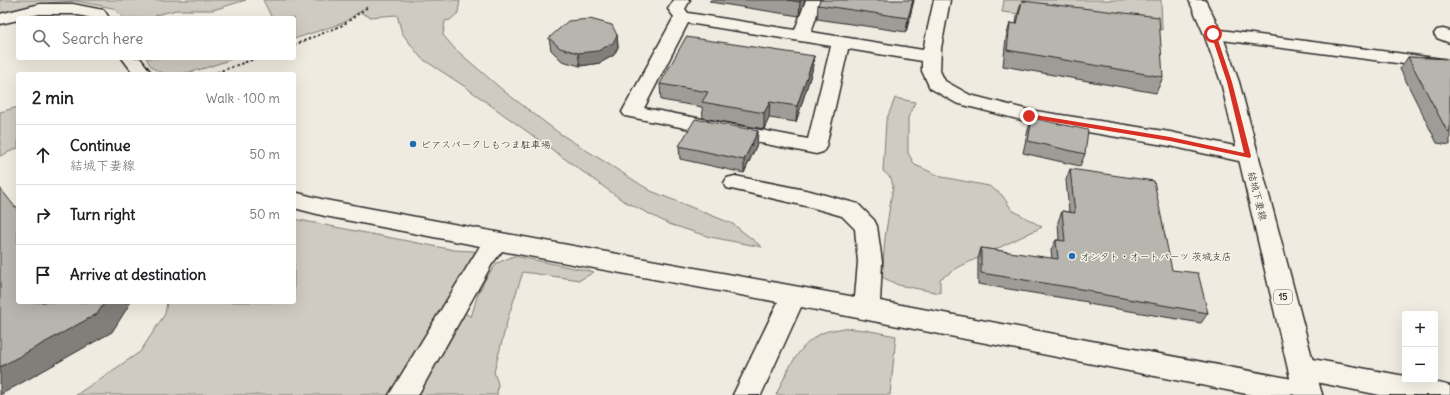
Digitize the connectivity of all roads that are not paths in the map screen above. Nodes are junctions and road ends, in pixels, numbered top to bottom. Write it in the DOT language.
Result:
graph roads {
  1 [pos="814,0"];
  2 [pos="942,0"];
  3 [pos="1197,0"];
  4 [pos="682,8"];
  5 [pos="100,16"];
  6 [pos="0,19"];
  7 [pos="1213,34"];
  8 [pos="801,36"];
  9 [pos="841,43"];
  10 [pos="932,57"];
  11 [pos="132,60"];
  12 [pos="1450,65"];
  13 [pos="142,72"];
  14 [pos="1248,156"];
  15 [pos="735,183"];
  16 [pos="296,201"];
  17 [pos="496,240"];
  18 [pos="794,296"];
  19 [pos="867,309"];
  20 [pos="1301,368"];
  21 [pos="1308,394"];
  22 [pos="403,395"];
  23 [pos="747,395"];
  24 [pos="1440,395"];
  1 -- 8 [label="street"];
  2 -- 10 [label="street"];
  3 -- 7 [label="street, 結城下妻線 / 15"];
  4 -- 8 [label="street"];
  4 -- 9 [label="street"];
  5 -- 6 [label="street"];
  7 -- 12 [label="street"];
  7 -- 14 [label="street, 結城下妻線 / 15"];
  8 -- 9 [label="street"];
  9 -- 10 [label="street"];
  10 -- 14 [label="street"];
  11 -- 13 [label="street"];
  14 -- 20 [label="street, 結城下妻線 / 15"];
  15 -- 19 [label="street"];
  16 -- 17 [label="street"];
  17 -- 18 [label="street"];
  17 -- 22 [label="street"];
  18 -- 19 [label="street"];
  18 -- 23 [label="street"];
  19 -- 21 [label="street"];
  20 -- 21 [label="street, 結城下妻線 / 15"];
  20 -- 24 [label="street"];
}
